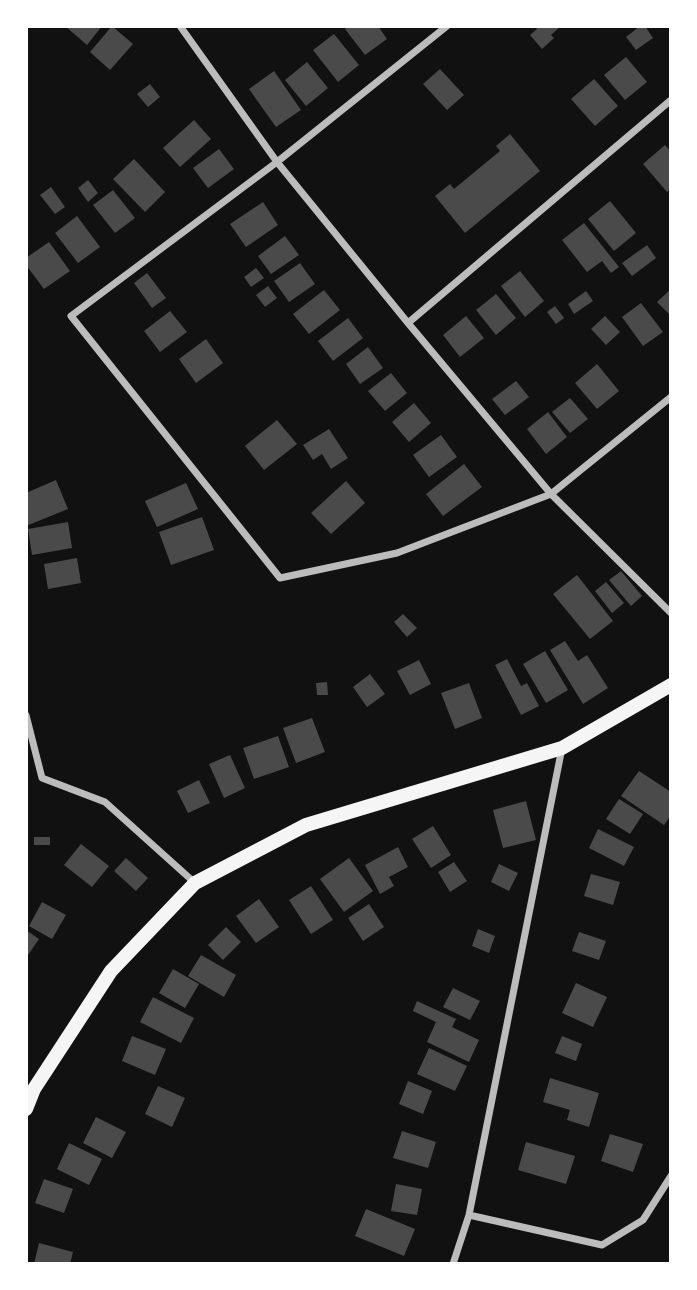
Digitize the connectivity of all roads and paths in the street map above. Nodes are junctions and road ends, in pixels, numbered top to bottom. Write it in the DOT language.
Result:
graph roads {
  1 [pos="180,26"];
  2 [pos="447,26"];
  3 [pos="671,100"];
  4 [pos="277,162"];
  5 [pos="408,323"];
  6 [pos="671,397"];
  7 [pos="551,494"];
  8 [pos="671,613"];
  9 [pos="671,685"];
  10 [pos="26,715"];
  11 [pos="562,748"];
  12 [pos="195,883"];
  13 [pos="26,1109"];
  14 [pos="671,1176"];
  15 [pos="469,1214"];
  16 [pos="453,1264"];
  1 -- 4 [label="street"];
  2 -- 4 [label="street"];
  3 -- 5 [label="street"];
  4 -- 5 [label="street"];
  4 -- 7 [label="street"];
  5 -- 7 [label="street"];
  6 -- 7 [label="street"];
  7 -- 8 [label="street"];
  9 -- 11 [label="main road"];
  10 -- 12 [label="street"];
  11 -- 12 [label="main road"];
  11 -- 15 [label="street"];
  12 -- 13 [label="main road"];
  14 -- 15 [label="street"];
  15 -- 16 [label="street"];
}
